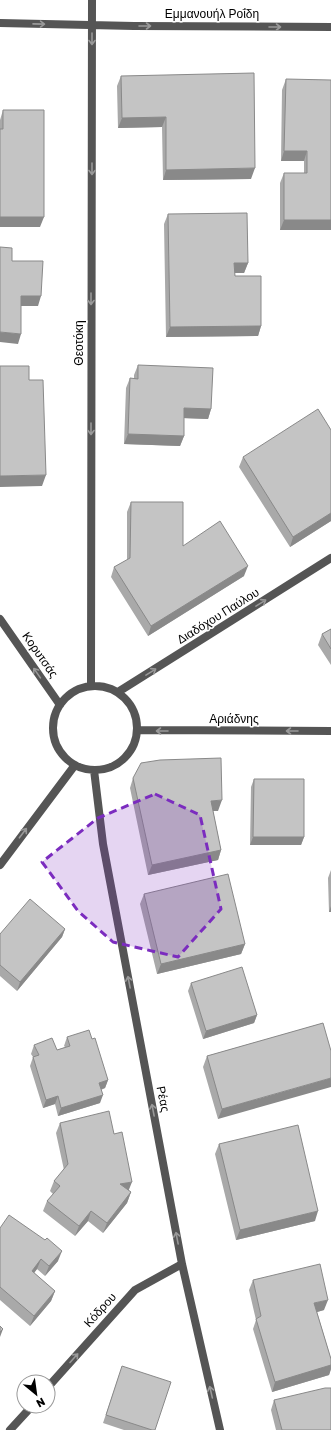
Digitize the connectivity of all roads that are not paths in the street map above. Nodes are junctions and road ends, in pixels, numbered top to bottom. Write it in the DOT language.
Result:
graph roads {
  1 [pos="92,0"];
  2 [pos="0,23"];
  3 [pos="92,25"];
  4 [pos="331,27"];
  5 [pos="331,558"];
  6 [pos="0,619"];
  7 [pos="91,686"];
  8 [pos="118,692"];
  9 [pos="60,705"];
  10 [pos="137,730"];
  11 [pos="331,731"];
  12 [pos="75,765"];
  13 [pos="94,770"];
  14 [pos="0,865"];
  15 [pos="182,1264"];
  16 [pos="56,1378"];
  17 [pos="25,1414"];
  18 [pos="10,1430"];
  19 [pos="220,1430"];
  1 -- 3 [label="street, Θεοτόκη"];
  2 -- 3 [label="street, Εμμανουήλ Ροΐδη, one-way"];
  3 -- 4 [label="street, Εμμανουήλ Ροΐδη, one-way"];
  3 -- 7 [label="street, Θεοτόκη, one-way"];
  8 -- 5 [label="street, Διαδόχου Παύλου, one-way"];
  9 -- 6 [label="street, Κορυτσάς, one-way"];
  7 -- 8 [label="street"];
  7 -- 9 [label="street"];
  8 -- 10 [label="street"];
  9 -- 12 [label="street"];
  11 -- 10 [label="street, Αριάδνης, one-way"];
  10 -- 13 [label="street"];
  12 -- 13 [label="street"];
  14 -- 12 [label="street, one-way"];
  15 -- 13 [label="street, Ρέας, one-way"];
  16 -- 15 [label="street, Κόδρου, one-way"];
  19 -- 15 [label="street, Ρέας, one-way"];
  17 -- 18 [label="street"];
}
